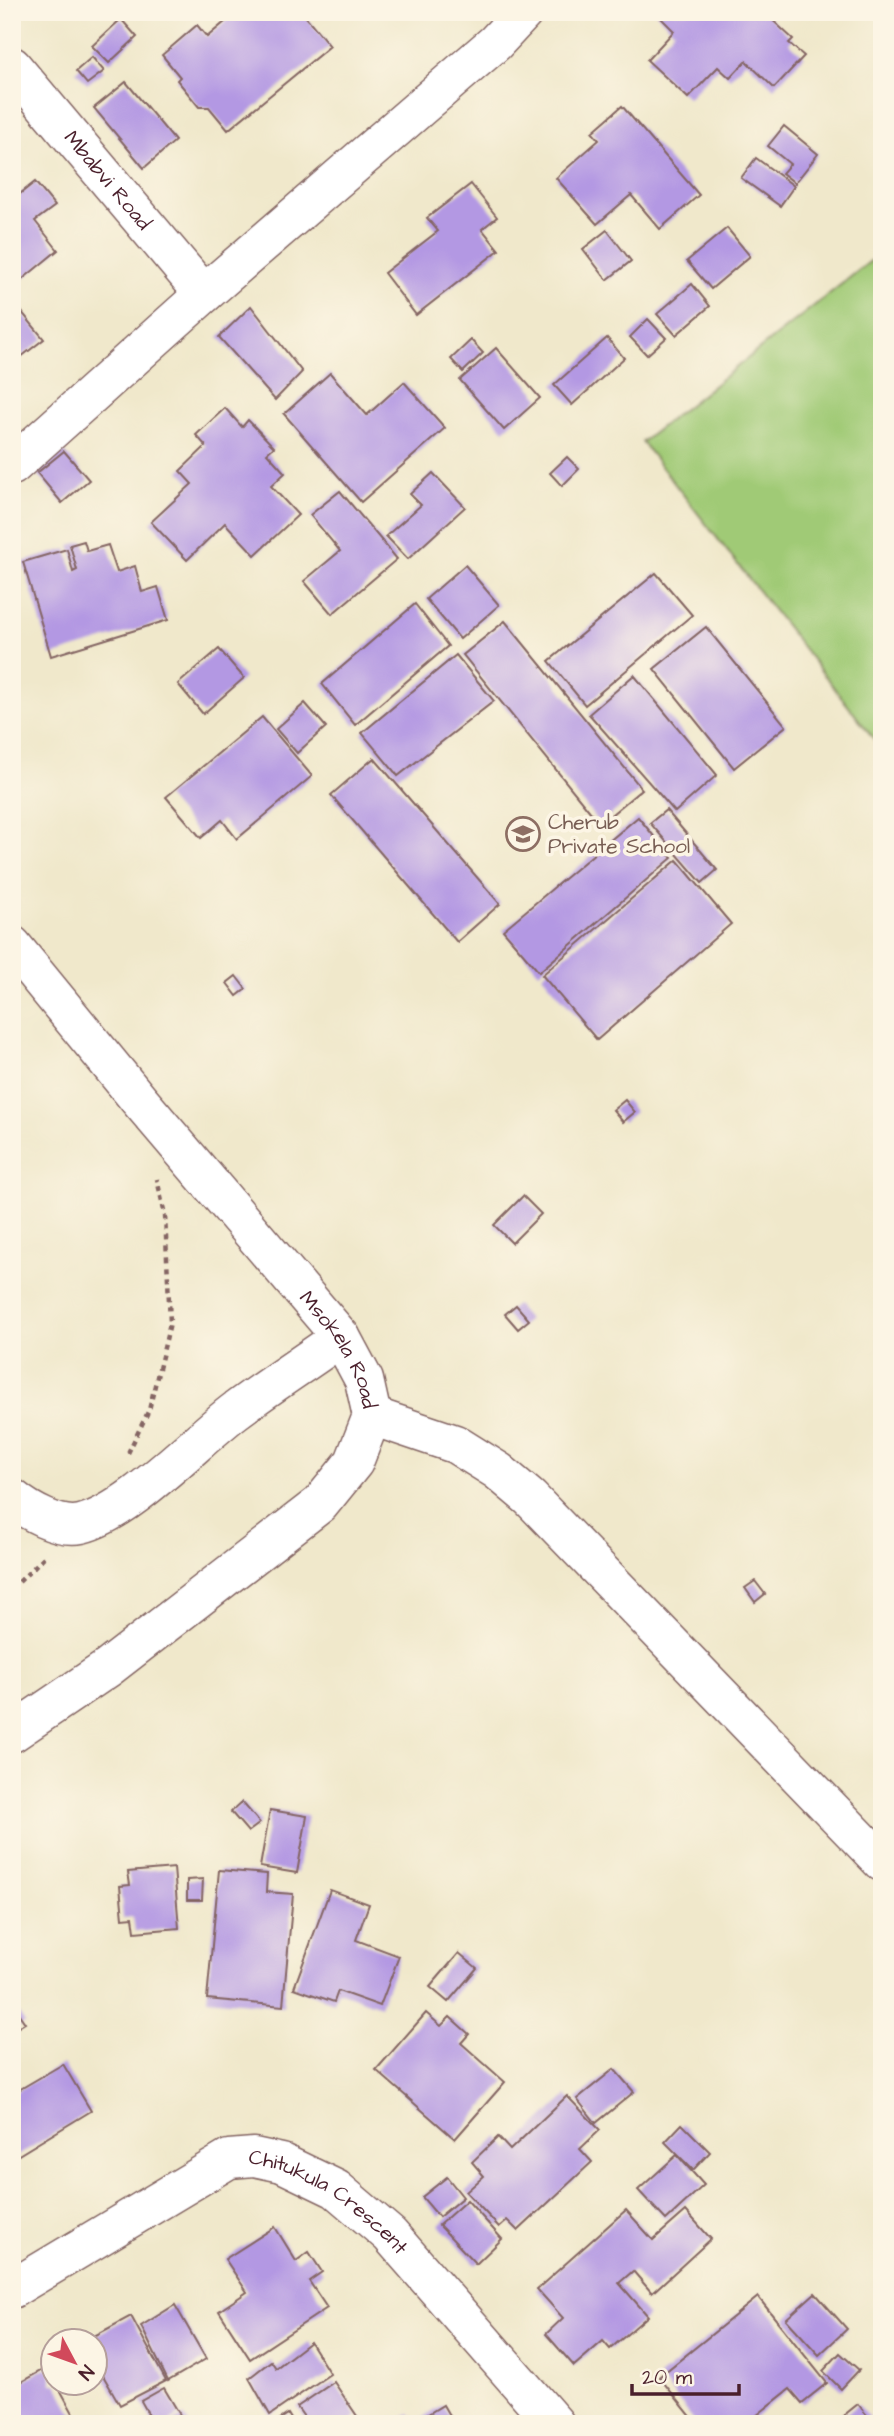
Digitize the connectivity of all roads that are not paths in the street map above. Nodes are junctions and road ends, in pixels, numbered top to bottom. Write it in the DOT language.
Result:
graph roads {
  1 [pos="524,12"];
  2 [pos="12,66"];
  3 [pos="204,294"];
  4 [pos="12,466"];
  5 [pos="12,945"];
  6 [pos="341,1338"];
  7 [pos="372,1416"];
  8 [pos="12,1498"];
  9 [pos="12,1733"];
  10 [pos="882,1862"];
  11 [pos="12,2289"];
  12 [pos="555,2424"];
  1 -- 3 [label="street"];
  2 -- 3 [label="street, Mbabvi Road"];
  3 -- 4 [label="street"];
  5 -- 6 [label="street, Msokela Road"];
  6 -- 7 [label="street, Msokela Road"];
  6 -- 8 [label="street"];
  7 -- 9 [label="street, Msokela Road"];
  7 -- 10 [label="street"];
  11 -- 12 [label="street, Chitukula Crescent"];
}
